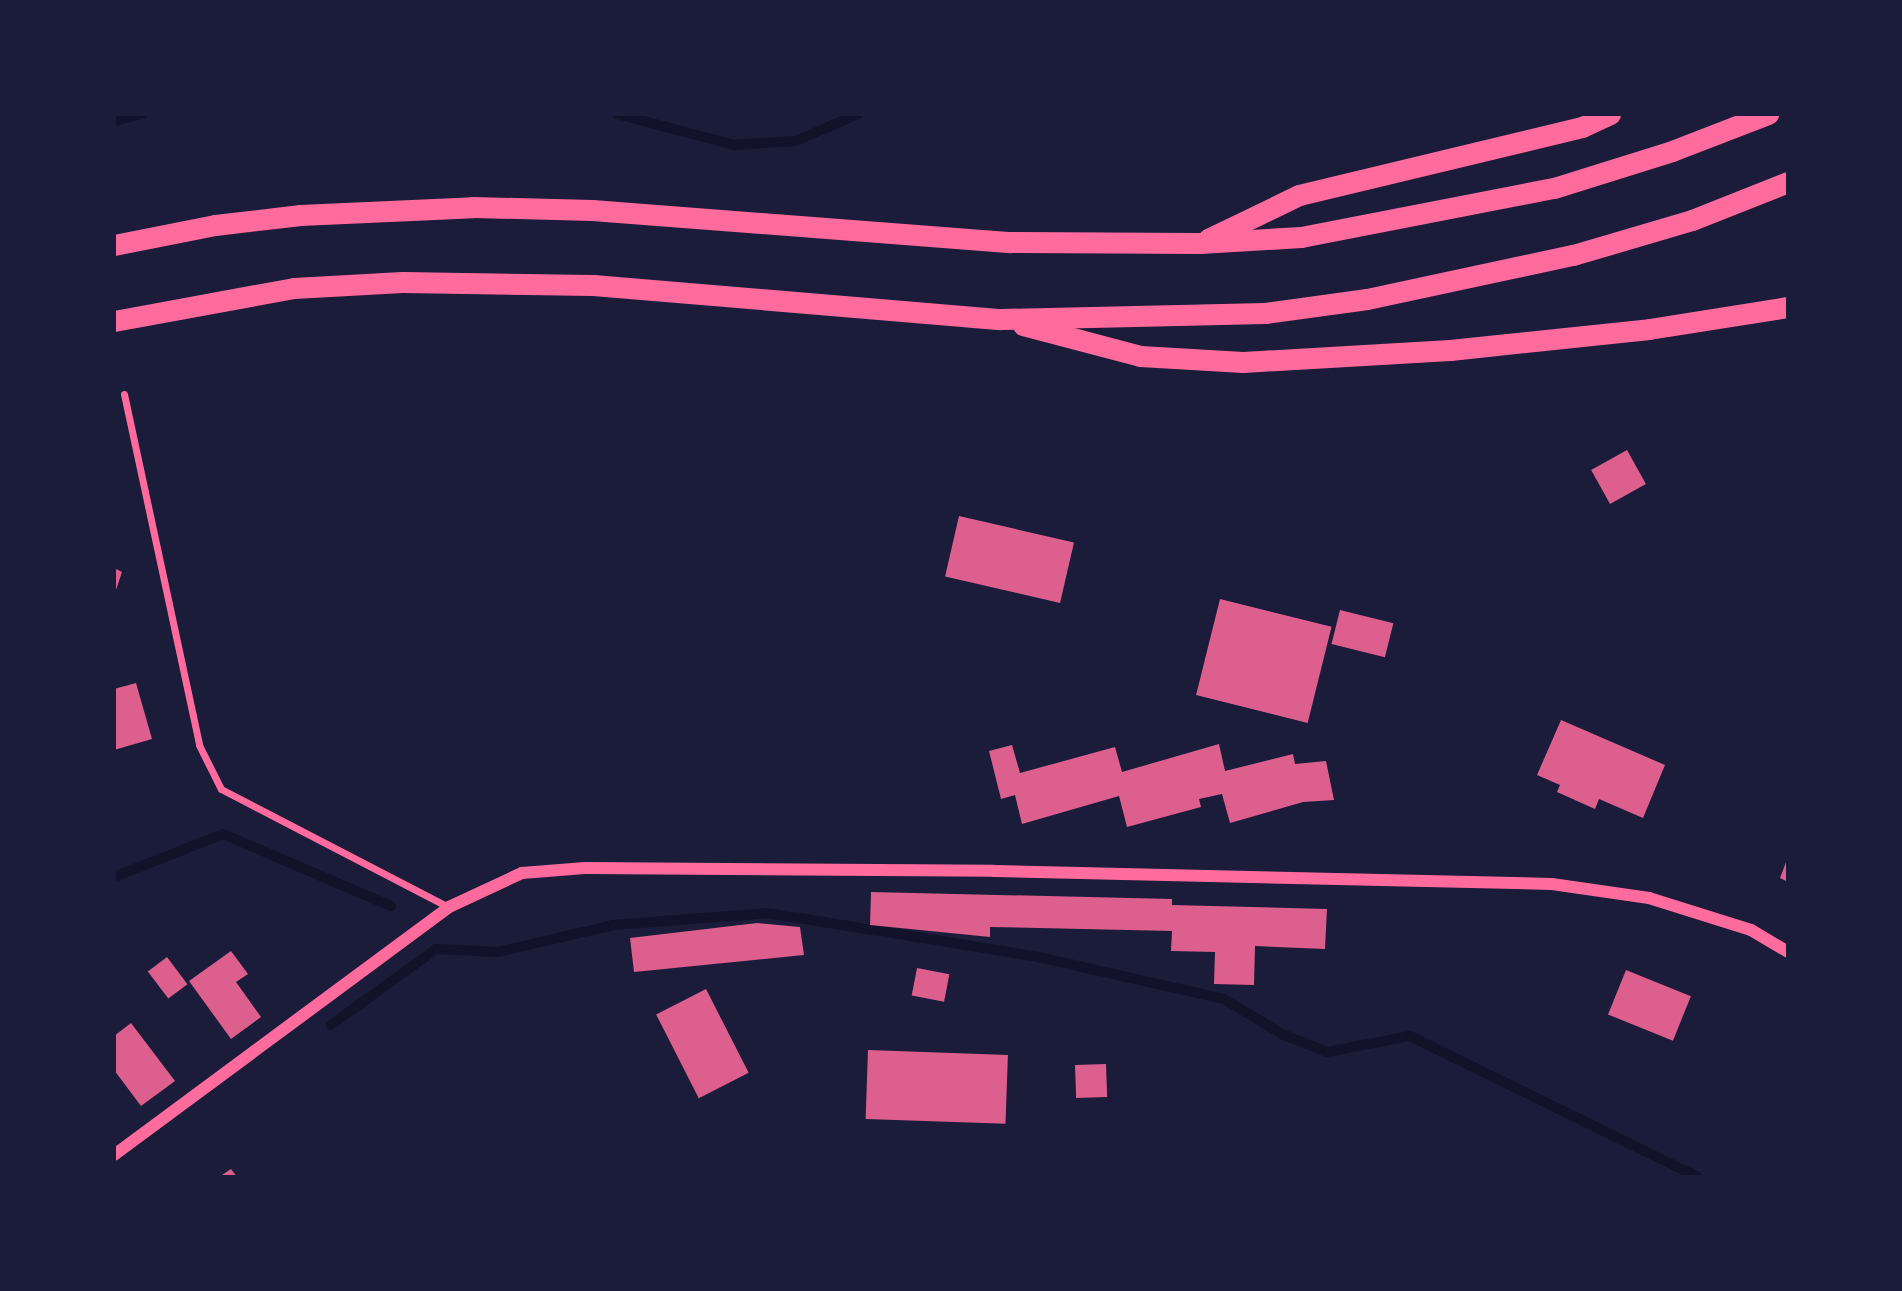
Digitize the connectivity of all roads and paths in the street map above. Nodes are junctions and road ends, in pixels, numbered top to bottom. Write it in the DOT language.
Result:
graph roads {
  1 [pos="1610,114"];
  2 [pos="1768,114"];
  3 [pos="1788,182"];
  4 [pos="1200,243"];
  5 [pos="114,246"];
  6 [pos="1788,307"];
  7 [pos="1001,319"];
  8 [pos="114,321"];
  9 [pos="124,394"];
  10 [pos="449,907"];
  11 [pos="1788,952"];
  12 [pos="114,1155"];
  1 -- 4 [label="highway"];
  2 -- 4 [label="highway"];
  3 -- 7 [label="highway"];
  4 -- 5 [label="highway"];
  6 -- 7 [label="highway"];
  7 -- 8 [label="highway"];
  9 -- 10 [label="street"];
  10 -- 11 [label="street"];
  10 -- 12 [label="street"];
}
